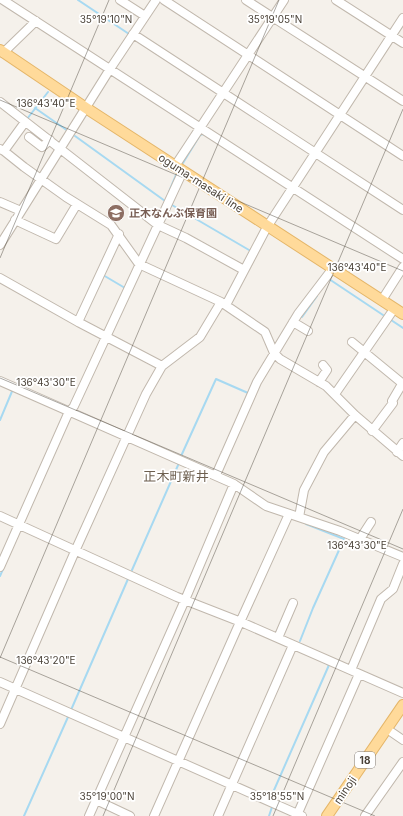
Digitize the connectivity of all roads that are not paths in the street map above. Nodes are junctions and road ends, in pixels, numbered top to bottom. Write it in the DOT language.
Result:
graph roads {
  1 [pos="120,0"];
  2 [pos="156,0"];
  3 [pos="164,0"];
  4 [pos="246,0"];
  5 [pos="284,0"];
  6 [pos="336,0"];
  7 [pos="5,2"];
  8 [pos="145,16"];
  9 [pos="273,18"];
  10 [pos="403,18"];
  11 [pos="36,21"];
  12 [pos="133,34"];
  13 [pos="391,36"];
  14 [pos="403,43"];
  15 [pos="2,52"];
  16 [pos="248,54"];
  17 [pos="110,69"];
  18 [pos="364,76"];
  19 [pos="223,93"];
  20 [pos="0,102"];
  21 [pos="403,102"];
  22 [pos="86,108"];
  23 [pos="340,115"];
  24 [pos="25,122"];
  25 [pos="201,128"];
  26 [pos="29,137"];
  27 [pos="50,140"];
  28 [pos="61,148"];
  29 [pos="2,150"];
  30 [pos="315,153"];
  31 [pos="403,156"];
  32 [pos="179,169"];
  33 [pos="41,179"];
  34 [pos="293,188"];
  35 [pos="0,202"];
  36 [pos="77,204"];
  37 [pos="403,210"];
  38 [pos="21,211"];
  39 [pos="15,220"];
  40 [pos="158,225"];
  41 [pos="267,227"];
  42 [pos="119,234"];
  43 [pos="0,245"];
  44 [pos="403,259"];
  45 [pos="139,264"];
  46 [pos="403,267"];
  47 [pos="333,268"];
  48 [pos="244,270"];
  49 [pos="0,278"];
  50 [pos="382,300"];
  51 [pos="223,303"];
  52 [pos="398,312"];
  53 [pos="78,322"];
  54 [pos="293,322"];
  55 [pos="308,331"];
  56 [pos="106,337"];
  57 [pos="352,342"];
  58 [pos="364,352"];
  59 [pos="274,353"];
  60 [pos="323,365"];
  61 [pos="162,366"];
  62 [pos="0,380"];
  63 [pos="319,382"];
  64 [pos="403,384"];
  65 [pos="335,394"];
  66 [pos="70,411"];
  67 [pos="354,415"];
  68 [pos="372,431"];
  69 [pos="126,436"];
  70 [pos="403,443"];
  71 [pos="400,454"];
  72 [pos="216,475"];
  73 [pos="234,484"];
  74 [pos="289,514"];
  75 [pos="0,516"];
  76 [pos="299,517"];
  77 [pos="371,522"];
  78 [pos="19,524"];
  79 [pos="360,539"];
  80 [pos="76,550"];
  81 [pos="403,557"];
  82 [pos="403,564"];
  83 [pos="0,567"];
  84 [pos="185,600"];
  85 [pos="293,604"];
  86 [pos="241,622"];
  87 [pos="278,638"];
  88 [pos="293,645"];
  89 [pos="351,670"];
  90 [pos="359,674"];
  91 [pos="0,682"];
  92 [pos="15,689"];
  93 [pos="403,693"];
  94 [pos="403,705"];
  95 [pos="0,724"];
  96 [pos="387,729"];
  97 [pos="123,737"];
  98 [pos="403,740"];
  99 [pos="178,761"];
  100 [pos="403,762"];
  101 [pos="232,785"];
  102 [pos="96,800"];
  103 [pos="300,815"];
  104 [pos="89,816"];
  105 [pos="130,816"];
  106 [pos="154,816"];
  107 [pos="218,816"];
  108 [pos="327,816"];
  109 [pos="366,816"];
  1 -- 8 [label="street"];
  2 -- 8 [label="street"];
  3 -- 16 [label="street"];
  4 -- 9 [label="street"];
  5 -- 9 [label="street"];
  6 -- 13 [label="street"];
  7 -- 11 [label="street"];
  8 -- 12 [label="street"];
  9 -- 16 [label="street"];
  9 -- 18 [label="street"];
  10 -- 13 [label="street"];
  11 -- 15 [label="street"];
  11 -- 17 [label="street"];
  12 -- 17 [label="street"];
  12 -- 19 [label="street"];
  13 -- 14 [label="street"];
  13 -- 18 [label="street"];
  15 -- 22 [label="main road, oguma-masaki line"];
  16 -- 19 [label="street"];
  16 -- 23 [label="street"];
  17 -- 22 [label="street"];
  17 -- 25 [label="street"];
  18 -- 21 [label="street"];
  18 -- 23 [label="street"];
  19 -- 25 [label="street"];
  19 -- 30 [label="street"];
  20 -- 24 [label="street"];
  22 -- 28 [label="street"];
  22 -- 32 [label="main road, oguma-masaki line"];
  23 -- 30 [label="street"];
  23 -- 31 [label="street"];
  24 -- 27 [label="street"];
  24 -- 29 [label="street"];
  25 -- 32 [label="street"];
  25 -- 34 [label="street"];
  26 -- 27 [label="street"];
  27 -- 28 [label="street"];
  28 -- 33 [label="street"];
  28 -- 40 [label="street"];
  29 -- 33 [label="street"];
  30 -- 34 [label="street"];
  30 -- 37 [label="street"];
  32 -- 40 [label="street"];
  32 -- 41 [label="main road, oguma-masaki line"];
  33 -- 36 [label="street"];
  33 -- 38 [label="street"];
  34 -- 41 [label="street"];
  34 -- 44 [label="street"];
  35 -- 38 [label="street"];
  36 -- 39 [label="street"];
  36 -- 42 [label="street"];
  38 -- 39 [label="street"];
  39 -- 43 [label="street"];
  40 -- 45 [label="street"];
  40 -- 48 [label="street"];
  41 -- 47 [label="main road, oguma-masaki line"];
  41 -- 48 [label="street"];
  42 -- 45 [label="street"];
  42 -- 53 [label="street"];
  45 -- 51 [label="street"];
  45 -- 56 [label="street"];
  46 -- 50 [label="street"];
  47 -- 50 [label="main road, oguma-masaki line"];
  47 -- 54 [label="street"];
  48 -- 51 [label="street"];
  49 -- 53 [label="street"];
  50 -- 52 [label="main road, oguma-masaki line"];
  51 -- 59 [label="street"];
  51 -- 61 [label="street"];
  52 -- 58 [label="street"];
  53 -- 56 [label="street"];
  54 -- 55 [label="street"];
  54 -- 59 [label="street"];
  56 -- 61 [label="street"];
  56 -- 66 [label="street"];
  57 -- 58 [label="street"];
  58 -- 64 [label="street"];
  58 -- 65 [label="street"];
  59 -- 63 [label="street"];
  59 -- 72 [label="street"];
  60 -- 63 [label="street"];
  61 -- 69 [label="street"];
  62 -- 66 [label="street"];
  63 -- 65 [label="street"];
  64 -- 68 [label="street"];
  65 -- 67 [label="street"];
  66 -- 69 [label="street"];
  66 -- 78 [label="street"];
  67 -- 68 [label="street"];
  67 -- 76 [label="street"];
  68 -- 71 [label="street"];
  69 -- 72 [label="street"];
  69 -- 80 [label="street"];
  70 -- 71 [label="street"];
  72 -- 73 [label="street"];
  73 -- 74 [label="street"];
  73 -- 84 [label="street"];
  74 -- 76 [label="street"];
  74 -- 86 [label="street"];
  75 -- 78 [label="street"];
  76 -- 79 [label="street"];
  77 -- 79 [label="street"];
  78 -- 80 [label="street"];
  78 -- 83 [label="street"];
  79 -- 81 [label="street"];
  80 -- 84 [label="street"];
  80 -- 92 [label="street"];
  82 -- 89 [label="street"];
  84 -- 86 [label="street"];
  84 -- 97 [label="street"];
  85 -- 87 [label="street"];
  86 -- 87 [label="street"];
  86 -- 99 [label="street"];
  87 -- 88 [label="street"];
  88 -- 89 [label="street"];
  88 -- 101 [label="street"];
  89 -- 90 [label="street"];
  90 -- 93 [label="street"];
  90 -- 103 [label="street"];
  91 -- 92 [label="street"];
  92 -- 95 [label="street"];
  92 -- 97 [label="street"];
  94 -- 96 [label="main road, minoji / 18"];
  96 -- 98 [label="street"];
  96 -- 108 [label="main road, minoji / 18"];
  97 -- 99 [label="street"];
  97 -- 102 [label="street"];
  99 -- 101 [label="street"];
  99 -- 106 [label="street"];
  100 -- 109 [label="street"];
  101 -- 103 [label="street"];
  101 -- 107 [label="street"];
  102 -- 104 [label="street"];
  102 -- 105 [label="street"];
}
